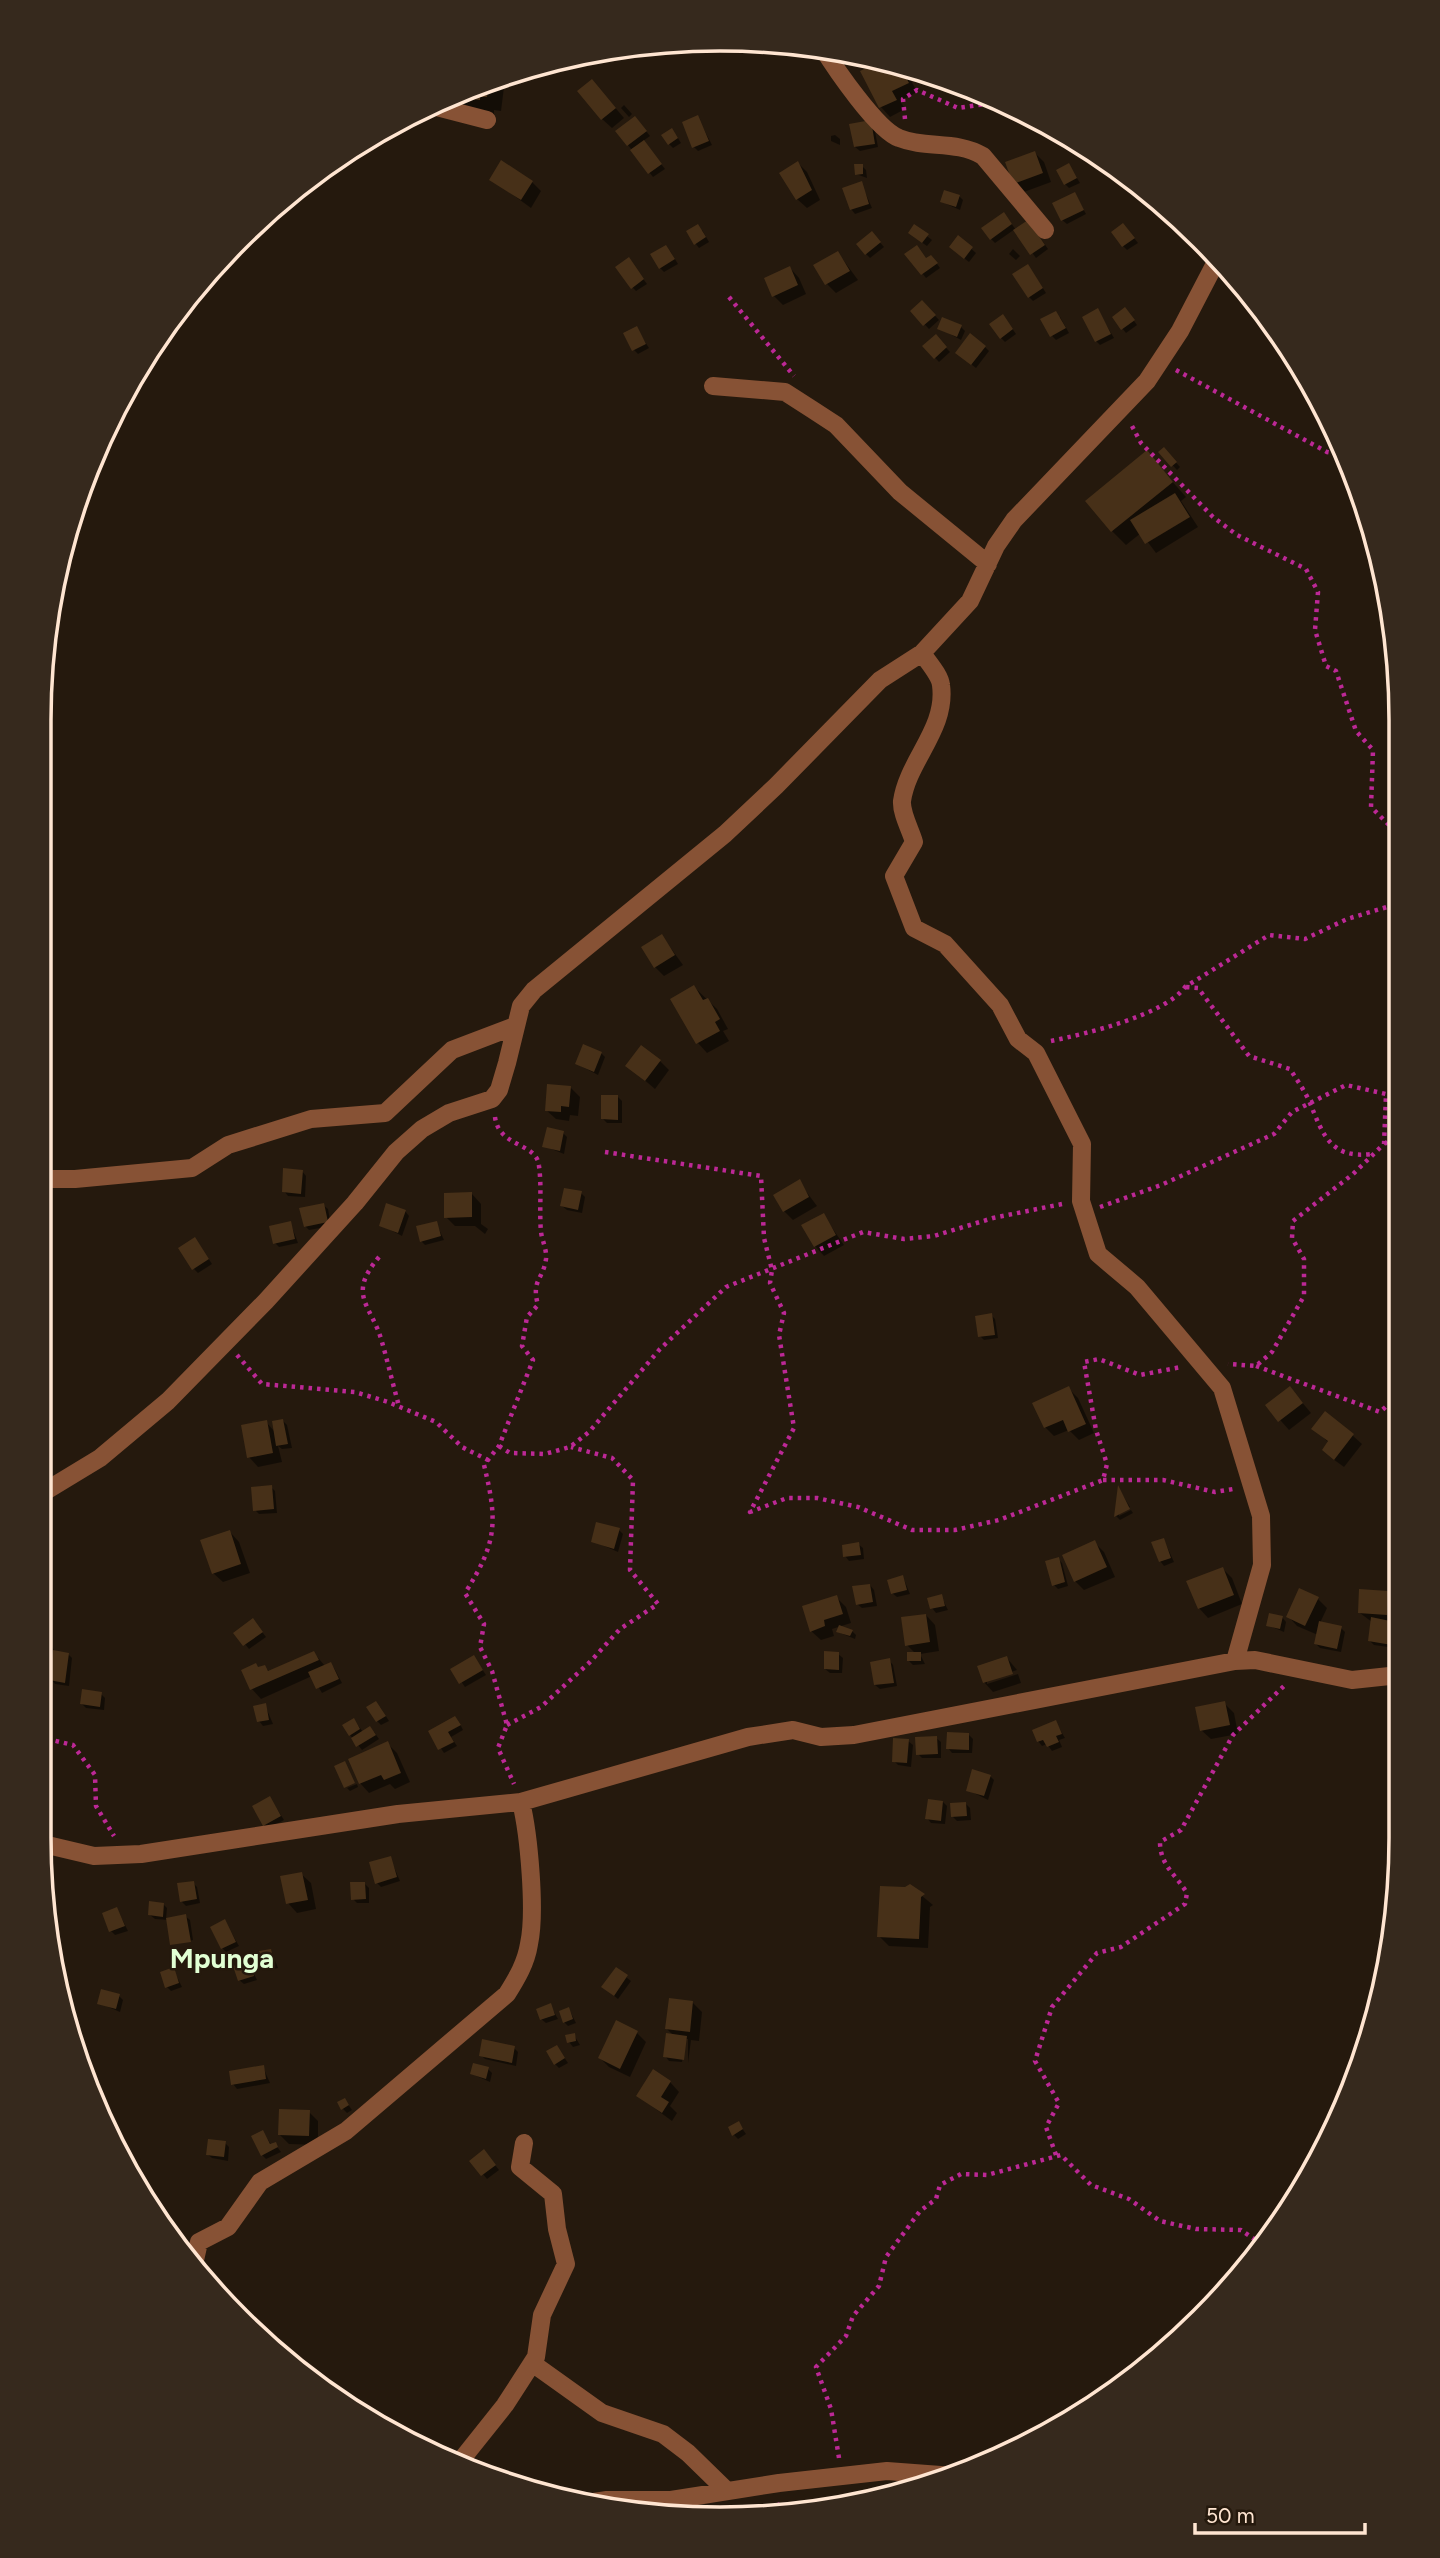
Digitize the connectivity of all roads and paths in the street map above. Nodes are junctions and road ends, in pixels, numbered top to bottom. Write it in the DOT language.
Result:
graph roads {
  1 [pos="830,60"];
  2 [pos="981,104"];
  3 [pos="447,110"];
  4 [pos="487,120"];
  5 [pos="906,140"];
  6 [pos="1045,230"];
  7 [pos="1213,268"];
  8 [pos="729,297"];
  9 [pos="1160,361"];
  10 [pos="713,386"];
  11 [pos="1121,408"];
  12 [pos="813,410"];
  13 [pos="1333,453"];
  14 [pos="988,564"];
  15 [pos="922,653"];
  16 [pos="1389,825"];
  17 [pos="1389,906"];
  18 [pos="1185,987"];
  19 [pos="515,1026"];
  20 [pos="1026,1046"];
  21 [pos="492,1099"];
  22 [pos="1309,1101"];
  23 [pos="1389,1139"];
  24 [pos="1384,1144"];
  25 [pos="606,1152"];
  26 [pos="1371,1154"];
  27 [pos="51,1178"];
  28 [pos="1081,1201"];
  29 [pos="379,1257"];
  30 [pos="772,1270"];
  31 [pos="227,1341"];
  32 [pos="1200,1364"];
  33 [pos="1256,1366"];
  34 [pos="1389,1404"];
  35 [pos="399,1407"];
  36 [pos="499,1446"];
  37 [pos="570,1447"];
  38 [pos="488,1460"];
  39 [pos="1103,1480"];
  40 [pos="1250,1485"];
  41 [pos="51,1488"];
  42 [pos="1235,1661"];
  43 [pos="1295,1670"];
  44 [pos="1389,1676"];
  45 [pos="507,1725"];
  46 [pos="51,1740"];
  47 [pos="521,1802"];
  48 [pos="51,1848"];
  49 [pos="125,1854"];
  50 [pos="524,2143"];
  51 [pos="1056,2155"];
  52 [pos="1255,2239"];
  53 [pos="196,2254"];
  54 [pos="533,2363"];
  55 [pos="464,2456"];
  56 [pos="928,2474"];
  57 [pos="839,2476"];
  58 [pos="727,2491"];
  59 [pos="622,2500"];
  1 -- 5 [label="street"];
  2 -- 5 [label="path"];
  3 -- 4 [label="street"];
  5 -- 6 [label="street"];
  7 -- 9 [label="street"];
  8 -- 12 [label="path"];
  9 -- 11 [label="street"];
  9 -- 13 [label="path"];
  10 -- 12 [label="street"];
  11 -- 14 [label="street"];
  11 -- 16 [label="path"];
  12 -- 14 [label="street"];
  14 -- 15 [label="street"];
  15 -- 19 [label="street"];
  15 -- 20 [label="street"];
  17 -- 18 [label="path"];
  18 -- 20 [label="path"];
  18 -- 22 [label="path"];
  19 -- 21 [label="street"];
  19 -- 27 [label="street"];
  20 -- 28 [label="street"];
  21 -- 31 [label="street"];
  21 -- 36 [label="path"];
  22 -- 24 [label="path"];
  22 -- 26 [label="path"];
  22 -- 28 [label="path"];
  23 -- 24 [label="path"];
  24 -- 26 [label="path"];
  25 -- 30 [label="path"];
  26 -- 33 [label="path"];
  28 -- 30 [label="path"];
  28 -- 32 [label="street"];
  29 -- 35 [label="path"];
  30 -- 37 [label="path"];
  30 -- 39 [label="path"];
  31 -- 35 [label="path"];
  31 -- 41 [label="street"];
  32 -- 33 [label="path"];
  32 -- 39 [label="path"];
  32 -- 40 [label="street"];
  33 -- 34 [label="path"];
  35 -- 38 [label="path"];
  36 -- 37 [label="path"];
  36 -- 38 [label="path"];
  37 -- 45 [label="path"];
  38 -- 45 [label="path"];
  39 -- 40 [label="path"];
  40 -- 42 [label="street"];
  42 -- 43 [label="street"];
  42 -- 47 [label="street"];
  43 -- 44 [label="street"];
  43 -- 51 [label="path"];
  45 -- 47 [label="path"];
  46 -- 49 [label="path"];
  47 -- 49 [label="street"];
  47 -- 53 [label="street"];
  48 -- 49 [label="street"];
  50 -- 54 [label="street"];
  51 -- 52 [label="path"];
  51 -- 57 [label="path"];
  54 -- 55 [label="street"];
  54 -- 58 [label="street"];
  56 -- 57 [label="street"];
  57 -- 58 [label="street"];
  58 -- 59 [label="street"];
}
